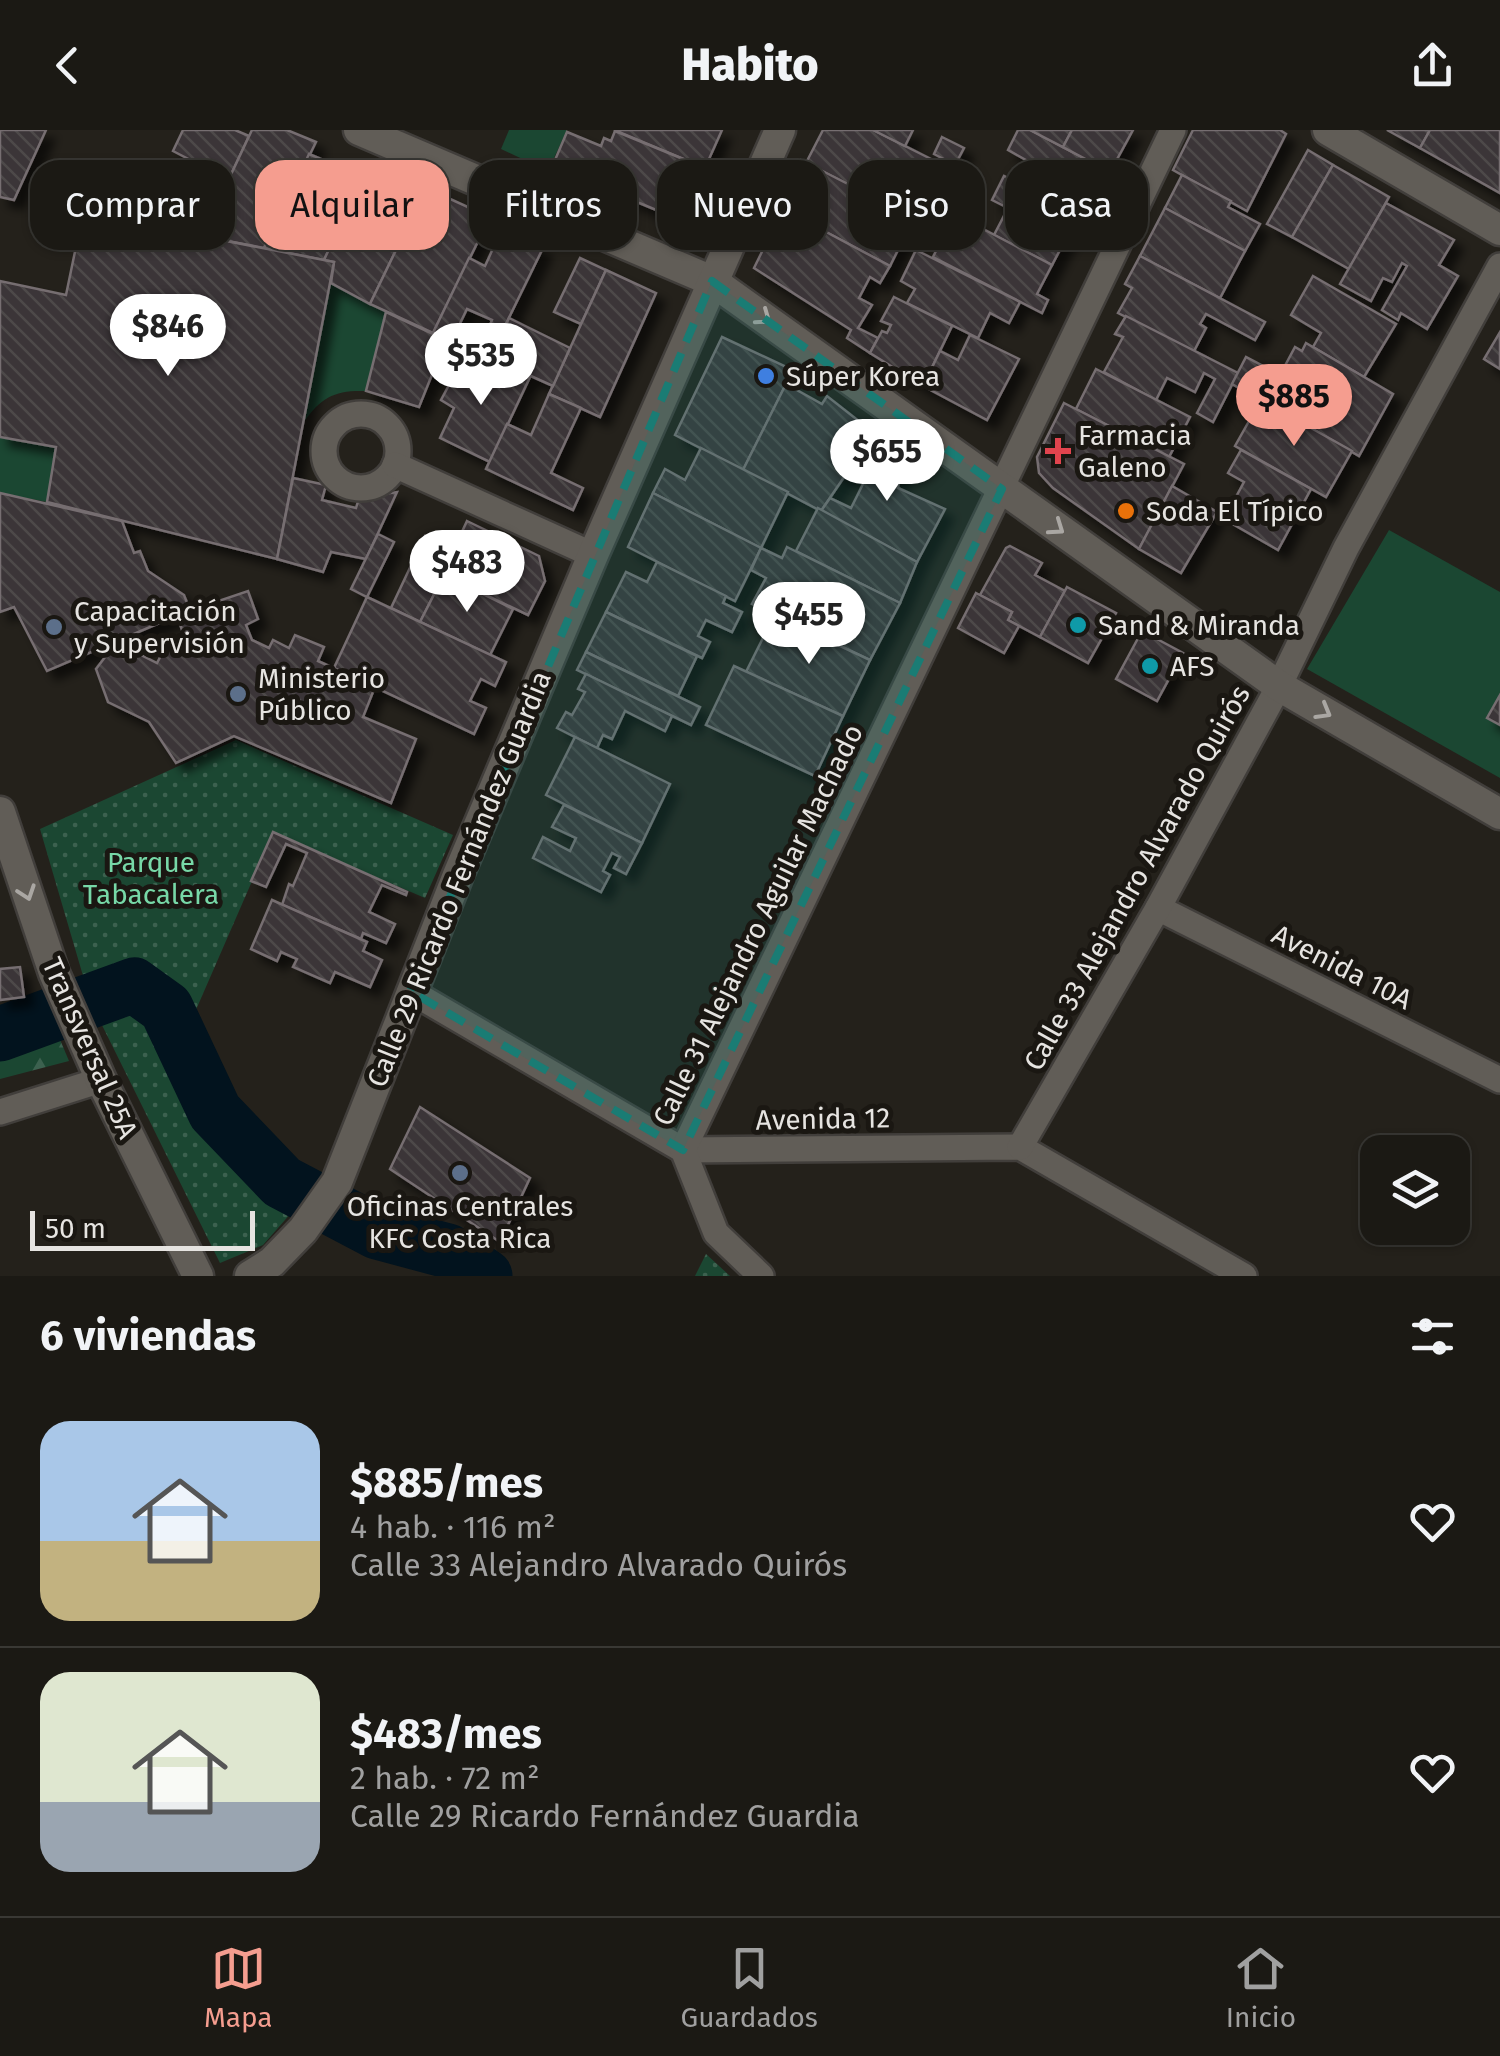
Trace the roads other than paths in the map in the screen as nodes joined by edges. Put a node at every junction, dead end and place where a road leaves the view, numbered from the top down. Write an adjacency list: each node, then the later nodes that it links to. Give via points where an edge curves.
1 (780, 130): 7 (street, Calle 29 Ricardo Fernández Guardia)
2 (1173, 130): 9 (street, Calle 31 Alejandro Aguilar Machado)
3 (1328, 130): 5 (street)
4 (377, 133): 7 (street)
5 (1500, 230)
6 (1500, 266): 11 (street, Calle 33 Alejandro Alvarado Quirós)
7 (712, 281): 9 (street, one-way to 9); 10 (street, Calle 29 Ricardo Fernández Guardia)
8 (395, 466): 10 (street)
9 (1002, 489): 11 (street, one-way to 11); 20 (street, Calle 31 Alejandro Aguilar Machado)
10 (592, 555): 15 (street, Calle 29 Ricardo Fernández Guardia)
11 (1279, 686): 13 (street, one-way to 13); 14 (street, Calle 33 Alejandro Alvarado Quirós)
12 (0, 812): 16 (street, Transversal 25A, one-way to 16, via 54,973)
13 (1500, 814)
14 (1158, 908): 17 (street, Avenida 10A); 19 (street, Calle 33 Alejandro Alvarado Quirós)
15 (410, 991): 20 (street); 22 (street, Calle 29 Ricardo Fernández Guardia, via 337,1182 303,1230)
16 (99, 1075): 18 (street); 21 (street, Transversal 25A)
17 (1500, 1080)
18 (0, 1112)
19 (1020, 1147): 20 (street, Avenida 12); 24 (street)
20 (683, 1150): 23 (street, via 716,1233)
21 (198, 1276)
22 (250, 1276)
23 (761, 1276)
24 (1244, 1276)

